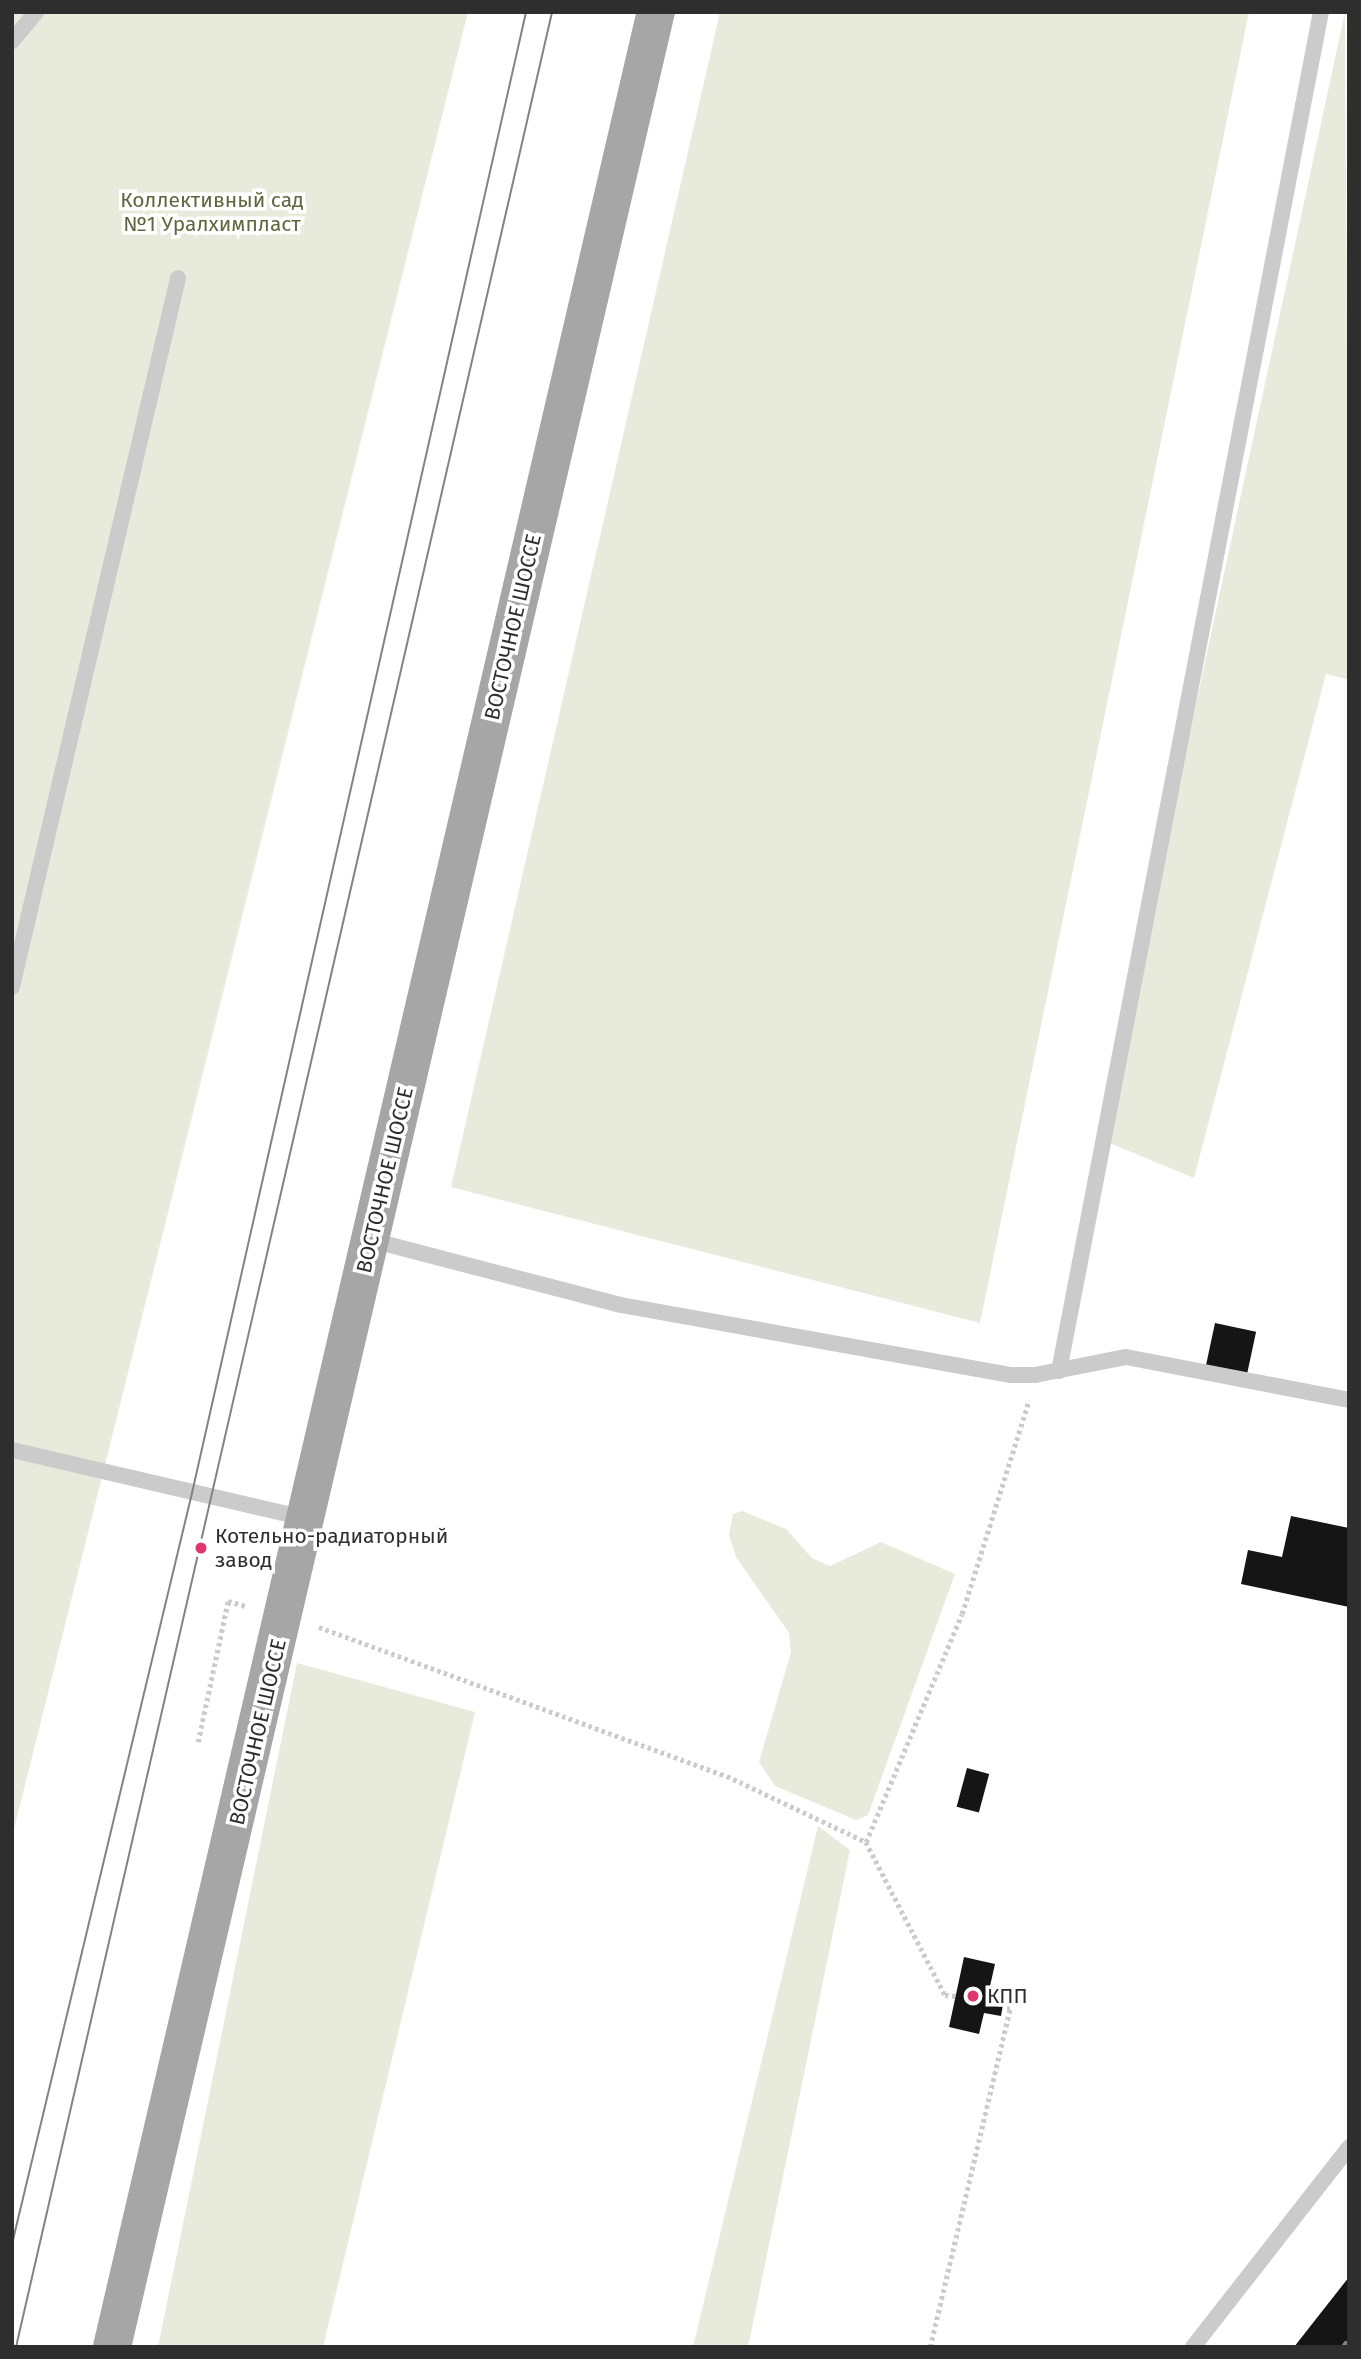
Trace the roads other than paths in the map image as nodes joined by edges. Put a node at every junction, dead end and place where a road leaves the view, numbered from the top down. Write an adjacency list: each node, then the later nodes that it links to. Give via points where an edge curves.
1 (36, 12): 4 (lane)
2 (656, 12): 7 (main road, ВОСТОЧНОЕ ШОССЕ)
3 (1321, 12): 8 (lane)
4 (12, 41)
5 (178, 278): 6 (lane)
6 (12, 987)
7 (371, 1240): 8 (lane, via 621,1305 1035,1376); 11 (main road, ВОСТОЧНОЕ ШОССЕ)
8 (1059, 1371): 9 (lane, via 1126,1357)
9 (1349, 1400)
10 (12, 1450): 11 (lane)
11 (308, 1518): 13 (main road, ВОСТОЧНОЕ ШОССЕ)
12 (1349, 2147): 14 (lane)
13 (112, 2347)
14 (1193, 2347)

